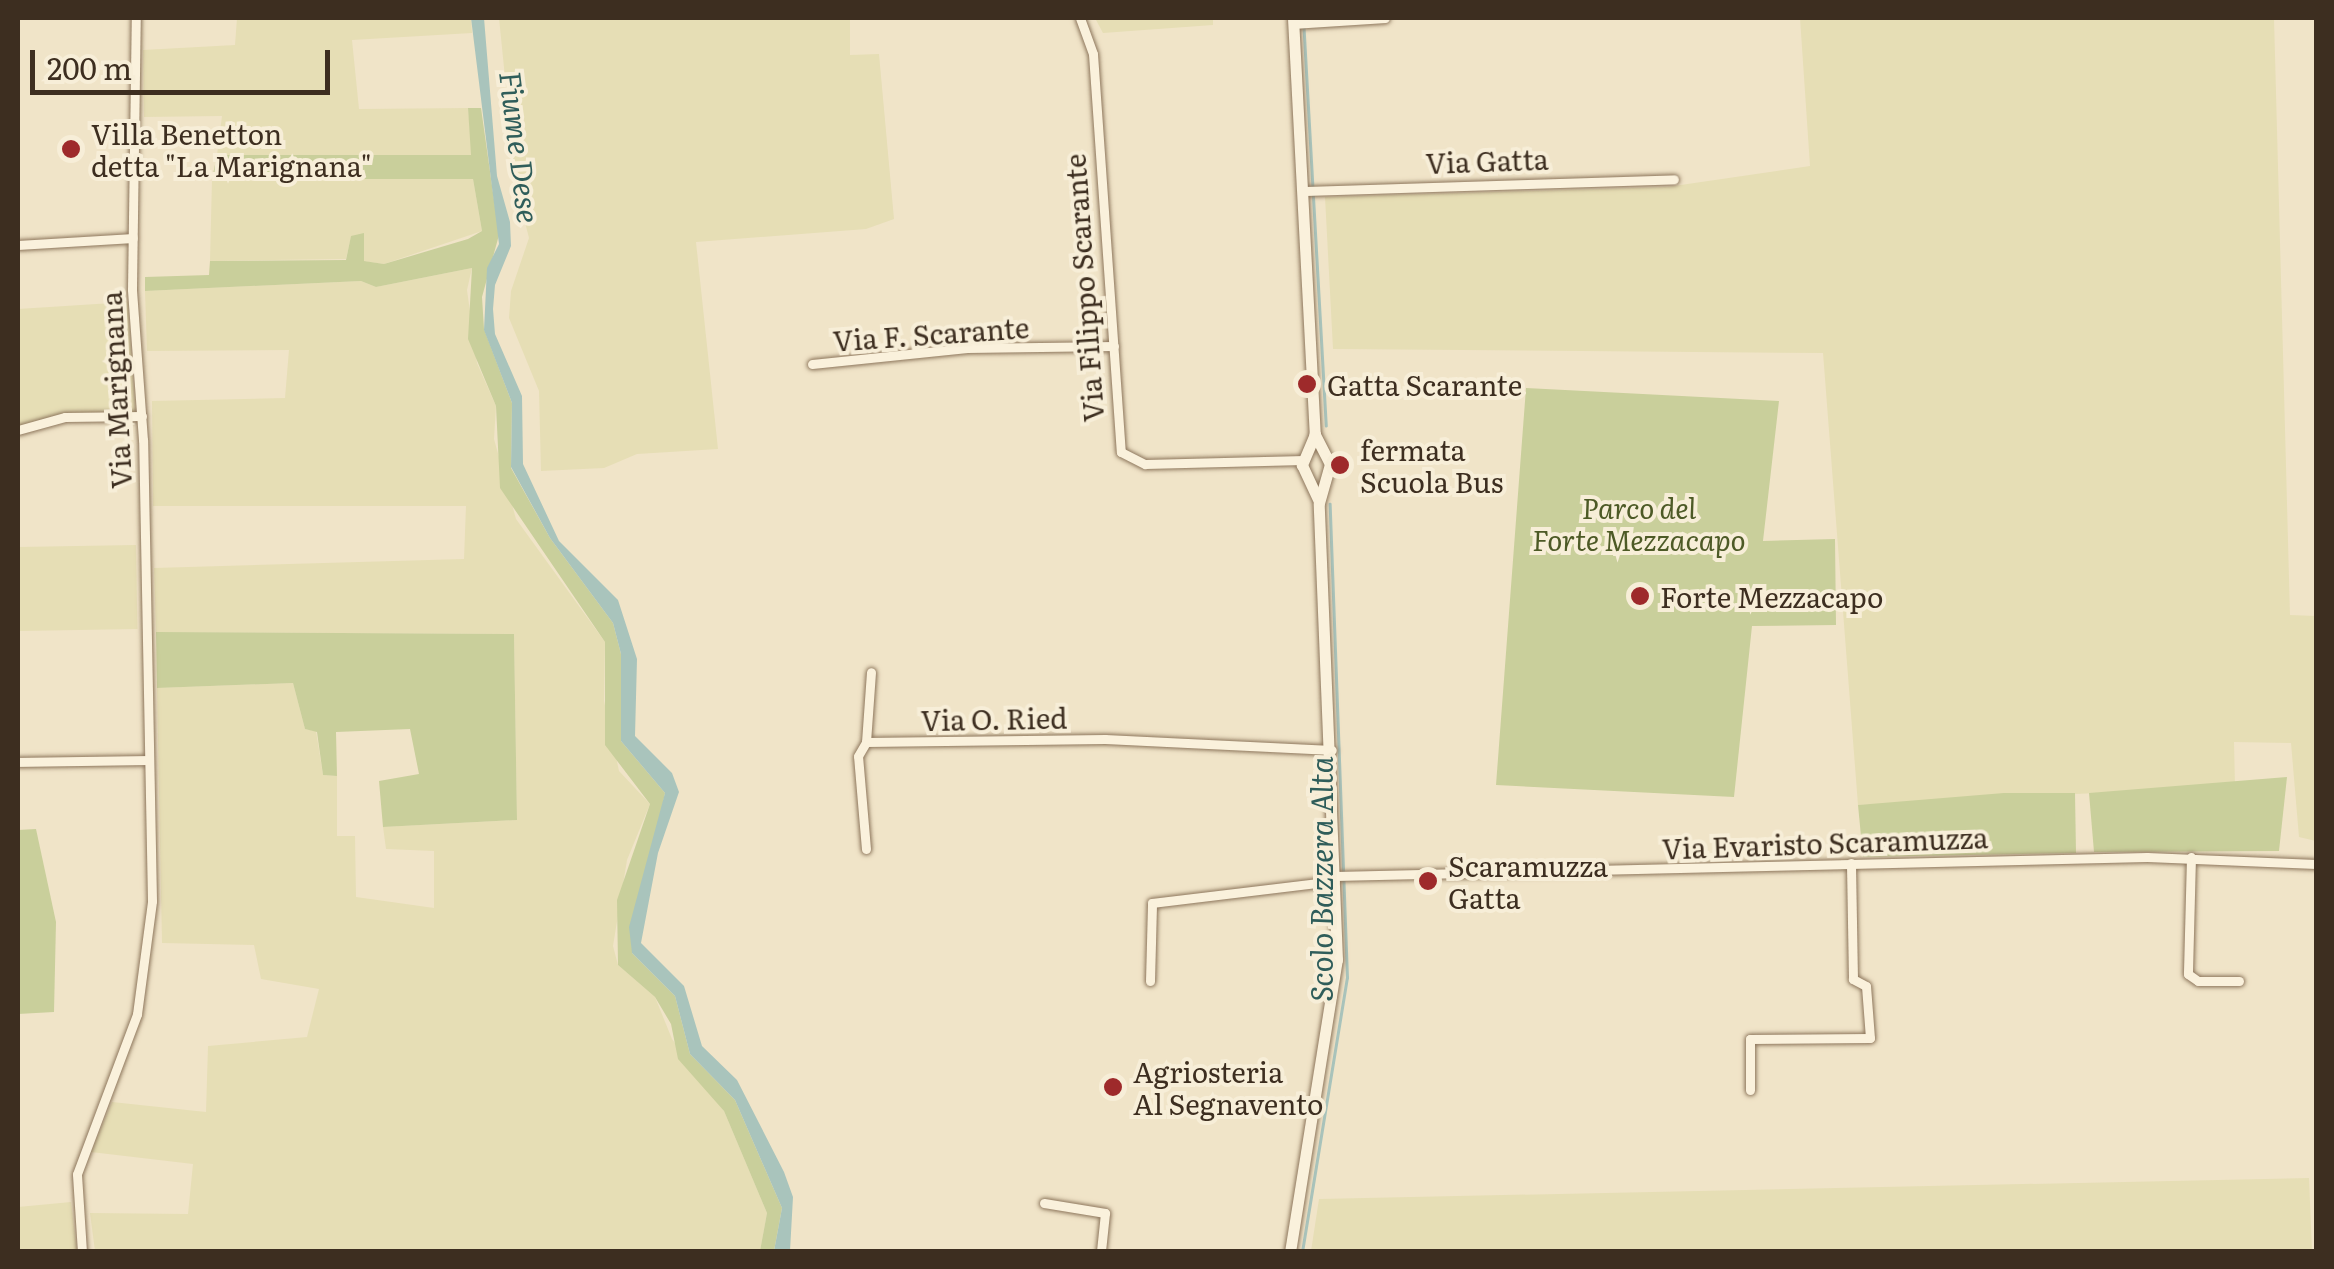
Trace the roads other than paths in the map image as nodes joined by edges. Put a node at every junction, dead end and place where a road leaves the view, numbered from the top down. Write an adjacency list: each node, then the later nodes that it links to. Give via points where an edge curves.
1 (136, 18): 7 (street, Via Marignana)
2 (1080, 18): 9 (street, Via Filippo Scarante, via 1093,54)
3 (1385, 18): 4 (street)
4 (1298, 22): 6 (street)
5 (1674, 179): 6 (street, Via Gatta)
6 (1309, 191): 13 (street)
7 (133, 238): 8 (street); 11 (street, Via Marignana)
8 (18, 245)
9 (1114, 346): 10 (street, Via F. Scarante, via 966,348); 16 (street, Via Filippo Scarante, via 1117,441 1127,459)
10 (812, 364)
11 (142, 416): 12 (street, via 65,418); 23 (street, Via Marignana)
12 (18, 430)
13 (1315, 434): 14 (street); 15 (street)
14 (1324, 455): 15 (street); 18 (street, via 1330,469)
15 (1306, 458): 16 (street, Via Filippo Scarante); 17 (street)
16 (1282, 464): 17 (street, Via Filippo Scarante)
17 (1306, 476): 18 (street); 19 (street)
18 (1324, 478): 19 (street)
19 (1319, 503): 22 (street)
20 (871, 672): 21 (street)
21 (866, 742): 22 (street, Via O. Ried, via 1123,740); 25 (street, via 858,756)
22 (1332, 750): 29 (street)
23 (145, 760): 24 (street); 34 (street, Via Marignana, via 152,901 145,981 77,1174)
24 (18, 762)
25 (866, 850)
26 (2190, 857): 27 (street, Via Evaristo Scaramuzza); 28 (street, Via Evaristo Scaramuzza); 30 (street, via 2188,974 2198,981)
27 (1852, 864): 29 (street, Via Evaristo Scaramuzza); 32 (street, via 1853,979 1866,986 1870,1038 1750,1040)
28 (2316, 864)
29 (1334, 878): 31 (street, via 1152,903); 36 (street, via 1335,988)
30 (2239, 981)
31 (1150, 982)
32 (1750, 1090)
33 (1044, 1203): 35 (street, via 1105,1212)
34 (82, 1252)
35 (1101, 1252)
36 (1290, 1252)

